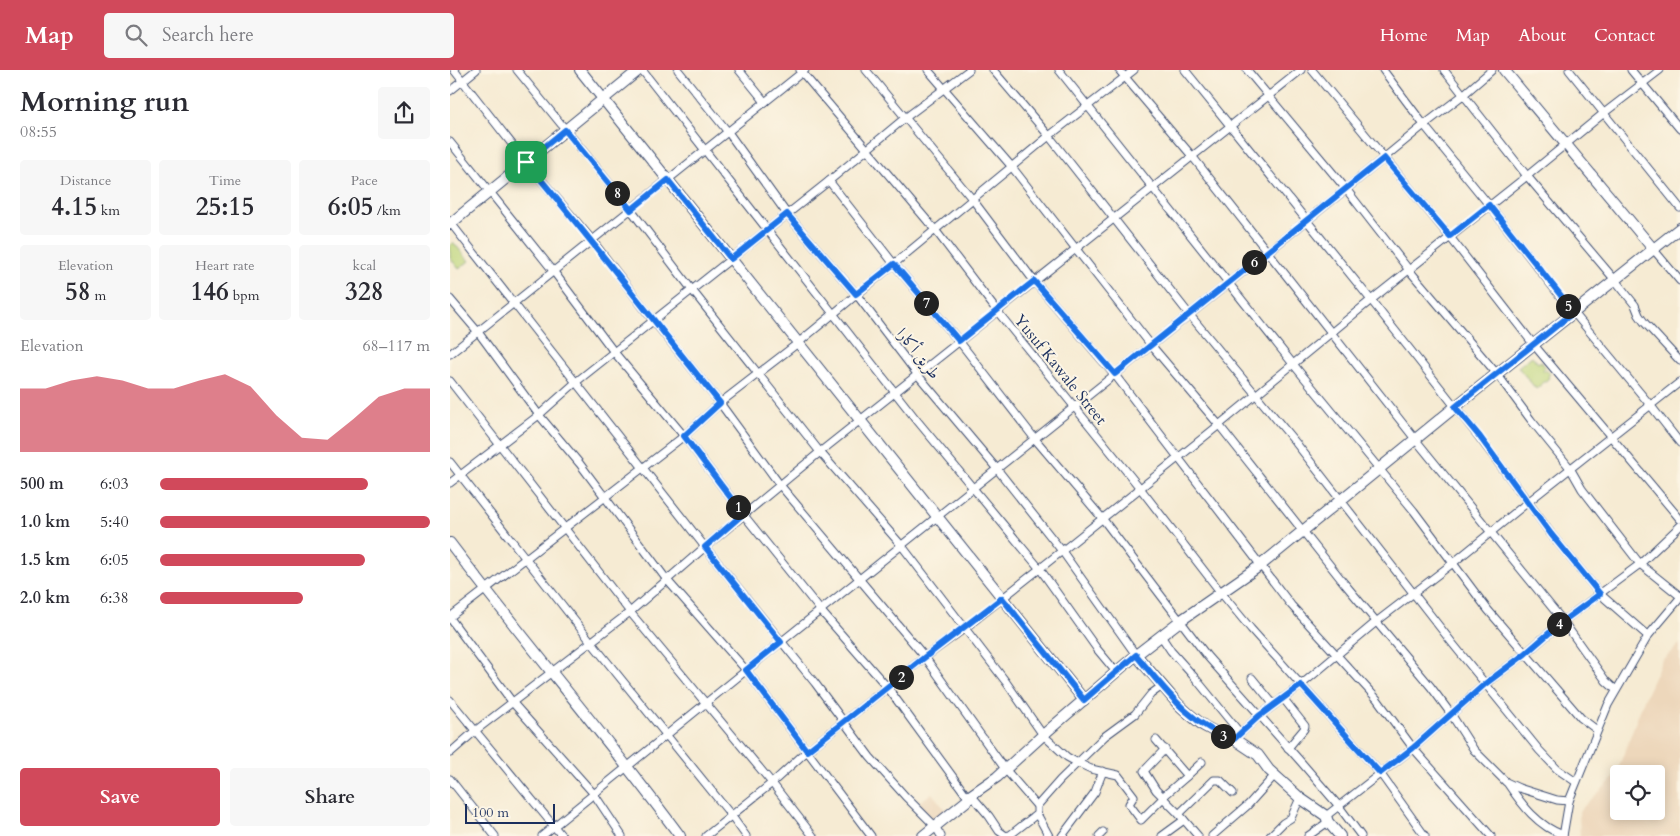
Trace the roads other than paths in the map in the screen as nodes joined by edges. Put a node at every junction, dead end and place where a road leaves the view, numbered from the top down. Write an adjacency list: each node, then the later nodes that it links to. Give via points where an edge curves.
1 (454, 70): 28 (street)
2 (476, 70): 28 (street)
3 (517, 70): 42 (street)
4 (580, 70): 34 (street)
5 (640, 70): 34 (street); 47 (street)
6 (678, 70): 43 (street, طريق أكارا)
7 (740, 70): 35 (street)
8 (866, 70): 38 (street)
9 (928, 70): 30 (street)
10 (969, 70): 30 (street)
11 (993, 70): 44 (street)
12 (1058, 70): 36 (street)
13 (1119, 70): 27 (street)
14 (1134, 70): 27 (street)
15 (1185, 70): 40 (street)
16 (1247, 70): 33 (street)
17 (1301, 70): 33 (street)
18 (1312, 70): 50 (street)
19 (1383, 70): 39 (street)
20 (1444, 70): 32 (street)
21 (1492, 70): 32 (street)
22 (1504, 70): 46 (street)
23 (1569, 70): 37 (street)
24 (1631, 70): 29 (street)
25 (1660, 70): 29 (street)
26 (803, 71): 35 (street); 48 (street, Yusuf Kawale Street)
27 (1125, 78): 36 (street); 49 (street)
28 (463, 80): 31 (street); 51 (street)
29 (1643, 84): 37 (street); 41 (street)
30 (944, 89): 38 (street); 52 (street)
31 (450, 91)
32 (1463, 95): 39 (street); 53 (street)
33 (1267, 96): 40 (street); 57 (street)
34 (603, 98): 42 (street); 54 (street)
35 (765, 102): 43 (street)
36 (1088, 107): 44 (street); 56 (street)
37 (1604, 113): 46 (street); 61 (street)
38 (905, 118): 48 (street); 59 (street)
39 (1424, 125): 50 (street); 60 (street)
40 (1231, 126): 49 (street); 65 (street)
41 (1680, 129)
42 (565, 130): 51 (street); 62 (street)
43 (728, 132): 47 (street); 63 (street, طريق أكارا)
44 (1049, 136): 52 (street); 64 (street)
45 (450, 142): 58 (street)
46 (1565, 143): 53 (street); 73 (street)
47 (706, 149): 54 (street); 68 (street)
48 (866, 150): 55 (street); 69 (street, Yusuf Kawale Street)
49 (1192, 156): 56 (street); 74 (street)
50 (1384, 158): 57 (street); 70 (street)
51 (526, 162): 58 (street); 71 (street)
52 (1012, 167): 59 (street); 72 (street)
53 (1527, 176): 60 (street); 79 (street)
54 (668, 180): 62 (street); 75 (street)
55 (829, 181): 63 (street); 76 (street)
56 (1152, 188): 64 (street); 82 (street)
57 (1346, 189): 65 (street); 77 (street)
58 (490, 192): 66 (street); 78 (street)
59 (973, 200): 69 (street); 80 (street)
60 (1489, 205): 70 (street); 89 (street)
61 (1680, 208)
62 (631, 210): 71 (street); 83 (street)
63 (787, 214): 68 (street); 84 (street, طريق أكارا)
64 (1115, 218): 72 (street); 91 (street)
65 (1306, 221): 74 (street); 86 (street)
66 (450, 223): 87 (street)
67 (1680, 228): 73 (street)
68 (767, 230): 75 (street); 90 (street)
69 (936, 231): 76 (street); 88 (street, Yusuf Kawale Street)
70 (1450, 236): 77 (street); 98 (street)
71 (592, 240): 78 (street); 92 (street)
72 (1076, 249): 80 (street); 97 (street)
73 (1654, 250): 79 (street); 81 (street)
74 (1268, 251): 82 (street); 94 (street)
75 (731, 259): 83 (street); 96 (street)
76 (894, 264): 84 (street); 95 (street)
77 (1409, 270): 86 (street); 106 (street)
78 (554, 272): 87 (street); 99 (street)
79 (1615, 280): 89 (street); 101 (street, via 1644,322)
80 (1034, 281): 88 (street); 105 (street)
81 (1680, 281)
82 (1229, 282): 91 (street); 102 (street)
83 (692, 290): 92 (street); 103 (street)
84 (856, 294): 90 (street); 104 (street, طريق أكارا)
85 (450, 299): 93 (street)
86 (1371, 300): 94 (street); 115 (street)
87 (514, 302): 93 (street); 108 (street)
88 (997, 311): 95 (street); 114 (street, Yusuf Kawale Street)
89 (1574, 312): 98 (street); 113 (street)
90 (834, 314): 96 (street); 110 (street)
91 (1189, 314): 97 (street); 111 (street)
92 (653, 320): 99 (street); 112 (street)
93 (478, 332): 100 (street); 116 (street)
94 (1332, 332): 102 (street); 122 (street)
95 (959, 341): 104 (street); 121 (street)
96 (798, 343): 103 (street); 117 (street)
97 (1151, 345): 105 (street); 118 (street)
98 (1534, 345): 106 (street); 120 (street)
99 (614, 352): 108 (street); 119 (street)
100 (450, 354)
101 (1680, 362)
102 (1293, 364): 111 (street); 130 (street)
103 (758, 374): 112 (street); 125 (street)
104 (917, 374): 110 (street); 131 (street, طريق أكارا)
105 (1115, 374): 114 (street); 126 (street)
106 (1497, 374): 115 (street); 129 (street)
107 (450, 381): 124 (street)
108 (576, 382): 116 (street); 128 (street)
109 (1680, 382): 113 (street)
110 (895, 392): 117 (street); 135 (street)
111 (1256, 395): 118 (street); 138 (street)
112 (720, 403): 119 (street); 134 (street)
113 (1651, 406): 120 (street); 123 (street)
114 (1074, 407): 121 (street); 136 (street, Yusuf Kawale Street)
115 (1455, 407): 122 (street); 139 (street)
116 (539, 415): 124 (street); 137 (street)
117 (860, 420): 125 (street); 141 (street)
118 (1219, 425): 126 (street); 146 (street)
119 (684, 436): 128 (street); 140 (street)
120 (1611, 438): 129 (street); 143 (street)
121 (1035, 439): 131 (street); 142 (street)
122 (1415, 439): 130 (street); 147 (street)
123 (1680, 443)
124 (499, 444): 132 (street); 145 (street)
125 (820, 452): 134 (street); 149 (street)
126 (1178, 458): 136 (street); 155 (street)
127 (450, 462): 132 (street)
128 (644, 467): 137 (street); 150 (street)
129 (1570, 468): 139 (street); 154 (street, via 1582,489)
130 (1378, 469): 138 (street); 153 (street)
131 (997, 470): 135 (street); 151 (street, طريق أكارا)
132 (460, 475): 133 (street); 152 (street)
133 (450, 483)
134 (780, 485): 140 (street); 157 (street)
135 (974, 488): 141 (street); 156 (street)
136 (1140, 488): 142 (street); 161 (street, Yusuf Kawale Street)
137 (606, 498): 145 (street); 158 (street)
138 (1341, 499): 146 (street); 160 (street)
139 (1528, 502): 147 (street); 162 (street)
140 (743, 514): 150 (street); 165 (street)
141 (938, 517): 149 (street); 164 (street)
142 (1102, 518): 151 (street); 168 (street)
143 (1680, 520)
144 (1680, 526): 154 (street)
145 (565, 528): 152 (street); 166 (street)
146 (1303, 530): 155 (street); 170 (street)
147 (1490, 532): 153 (street); 169 (street)
148 (450, 542): 159 (street)
149 (902, 546): 157 (street); 171 (street)
150 (705, 547): 158 (street); 174 (street)
151 (1062, 551): 156 (street); 177 (street, طريق أكارا)
152 (525, 558): 159 (street); 175 (street)
153 (1453, 563): 160 (street); 176 (street)
154 (1640, 564): 162 (street); 163 (street)
155 (1261, 566): 161 (street); 178 (street)
156 (1040, 568): 164 (street); 182 (street)
157 (860, 579): 165 (street); 179 (street)
158 (667, 580): 166 (street); 180 (street)
159 (485, 589): 167 (street); 181 (street)
160 (1413, 592): 170 (street); 184 (street)
161 (1222, 594): 168 (street); 185 (street, Yusuf Kawale Street)
162 (1600, 594): 169 (street); 173 (street)
163 (1680, 596): 173 (street)
164 (1002, 598): 171 (street); 191 (street)
165 (821, 611): 174 (street); 187 (street)
166 (630, 612): 175 (street); 193 (street)
167 (450, 617): 192 (street)
168 (1180, 621): 172 (street); 196 (street)
169 (1563, 621): 176 (street); 188 (street)
170 (1376, 622): 178 (street); 195 (street)
171 (965, 628): 179 (street); 201 (street)
172 (1161, 636): 177 (street); 202 (street, via 1206,691)
173 (1648, 636): 188 (street)
174 (781, 642): 180 (street); 197 (street)
175 (592, 643): 181 (street); 200 (street)
176 (1525, 654): 184 (street); 198 (street, via 1581,718)
177 (1136, 655): 182 (street); 186 (street)
178 (1336, 656): 185 (street); 205 (street, via 1377,699)
179 (925, 657): 187 (street); 212 (street)
180 (746, 670): 193 (street); 207 (street)
181 (552, 673): 192 (street); 211 (street)
182 (1117, 673): 191 (street)
183 (1252, 678): 194 (street)
184 (1485, 684): 195 (street); 219 (street, via 1539,750 1557,769)
185 (1301, 685): 189 (street); 214 (street, Yusuf Kawale Street)
186 (1162, 686): 202 (street, via 1204,726 1221,735); 210 (street)
187 (888, 688): 197 (street); 223 (street)
188 (1616, 690): 198 (street)
189 (1283, 698): 194 (street); 204 (street, via 1305,726)
190 (450, 700): 199 (street)
191 (1084, 700): 201 (street)
192 (513, 703): 199 (street); 222 (street)
193 (706, 703): 200 (street); 220 (street)
194 (1274, 704): 196 (street)
195 (1451, 714): 205 (street); 218 (street, via 1474,750)
196 (1259, 716): 202 (street); 204 (street)
197 (845, 722): 207 (street); 233 (street, via 870,757)
198 (1597, 730): 219 (street)
199 (475, 731): 208 (street); 232 (street)
200 (667, 734): 211 (street); 229 (street)
201 (1043, 735): 210 (street); 212 (street)
202 (1237, 736): 215 (street)
203 (1156, 740): 206 (street)
204 (1288, 748): 227 (street)
205 (1413, 748): 214 (street); 257 (street)
206 (1165, 750): 216 (street); 224 (street, via 1144,772)
207 (807, 751): 220 (street); 243 (street)
208 (450, 753)
209 (1202, 762): 216 (street)
210 (1078, 763): 213 (street); 228 (street)
211 (628, 767): 222 (street); 239 (street)
212 (1005, 770): 223 (street); 228 (street)
213 (1103, 771): 224 (street, via 1122,777 1134,796 1130,804 1140,820); 248 (street, via 1095,792)
214 (1380, 773): 227 (street); 256 (street, Yusuf Kawale Street)
215 (1275, 775): 225 (street); 251 (street, via 1248,805)
216 (1187, 776): 224 (street)
217 (450, 779): 235 (street)
218 (1506, 782): 226 (street, via 1557,800); 234 (street, via 1518,800 1543,825)
219 (1576, 782): 226 (street)
220 (772, 783): 229 (street); 242 (street)
221 (1233, 793): 230 (street, via 1220,780 1214,780)
222 (594, 794): 232 (street); 238 (street)
223 (970, 797): 233 (street); 246 (street)
224 (1164, 797): 230 (street)
225 (1300, 798): 231 (street); 252 (street, via 1291,818)
226 (1569, 801): 234 (street)
227 (1338, 805): 231 (street); 255 (street)
228 (1037, 810): 246 (street); 247 (street)
229 (731, 815): 240 (street); 241 (street)
230 (1182, 817): 249 (street); 250 (street)
231 (1327, 819): 253 (street); 254 (street)
232 (555, 826): 236 (street); 237 (street)
233 (935, 826): 244 (street); 245 (street)
234 (1563, 835)
235 (495, 836)
236 (542, 836)
237 (562, 836)
238 (622, 836)
239 (680, 836)
240 (706, 836)
241 (746, 836)
242 (813, 836)
243 (871, 836)
244 (923, 836)
245 (941, 836)
246 (1006, 836)
247 (1049, 836)
248 (1062, 836)
249 (1162, 836)
250 (1198, 836)
251 (1212, 836)
252 (1270, 836)
253 (1308, 836)
254 (1340, 836)
255 (1361, 836)
256 (1425, 836)
257 (1491, 836)

